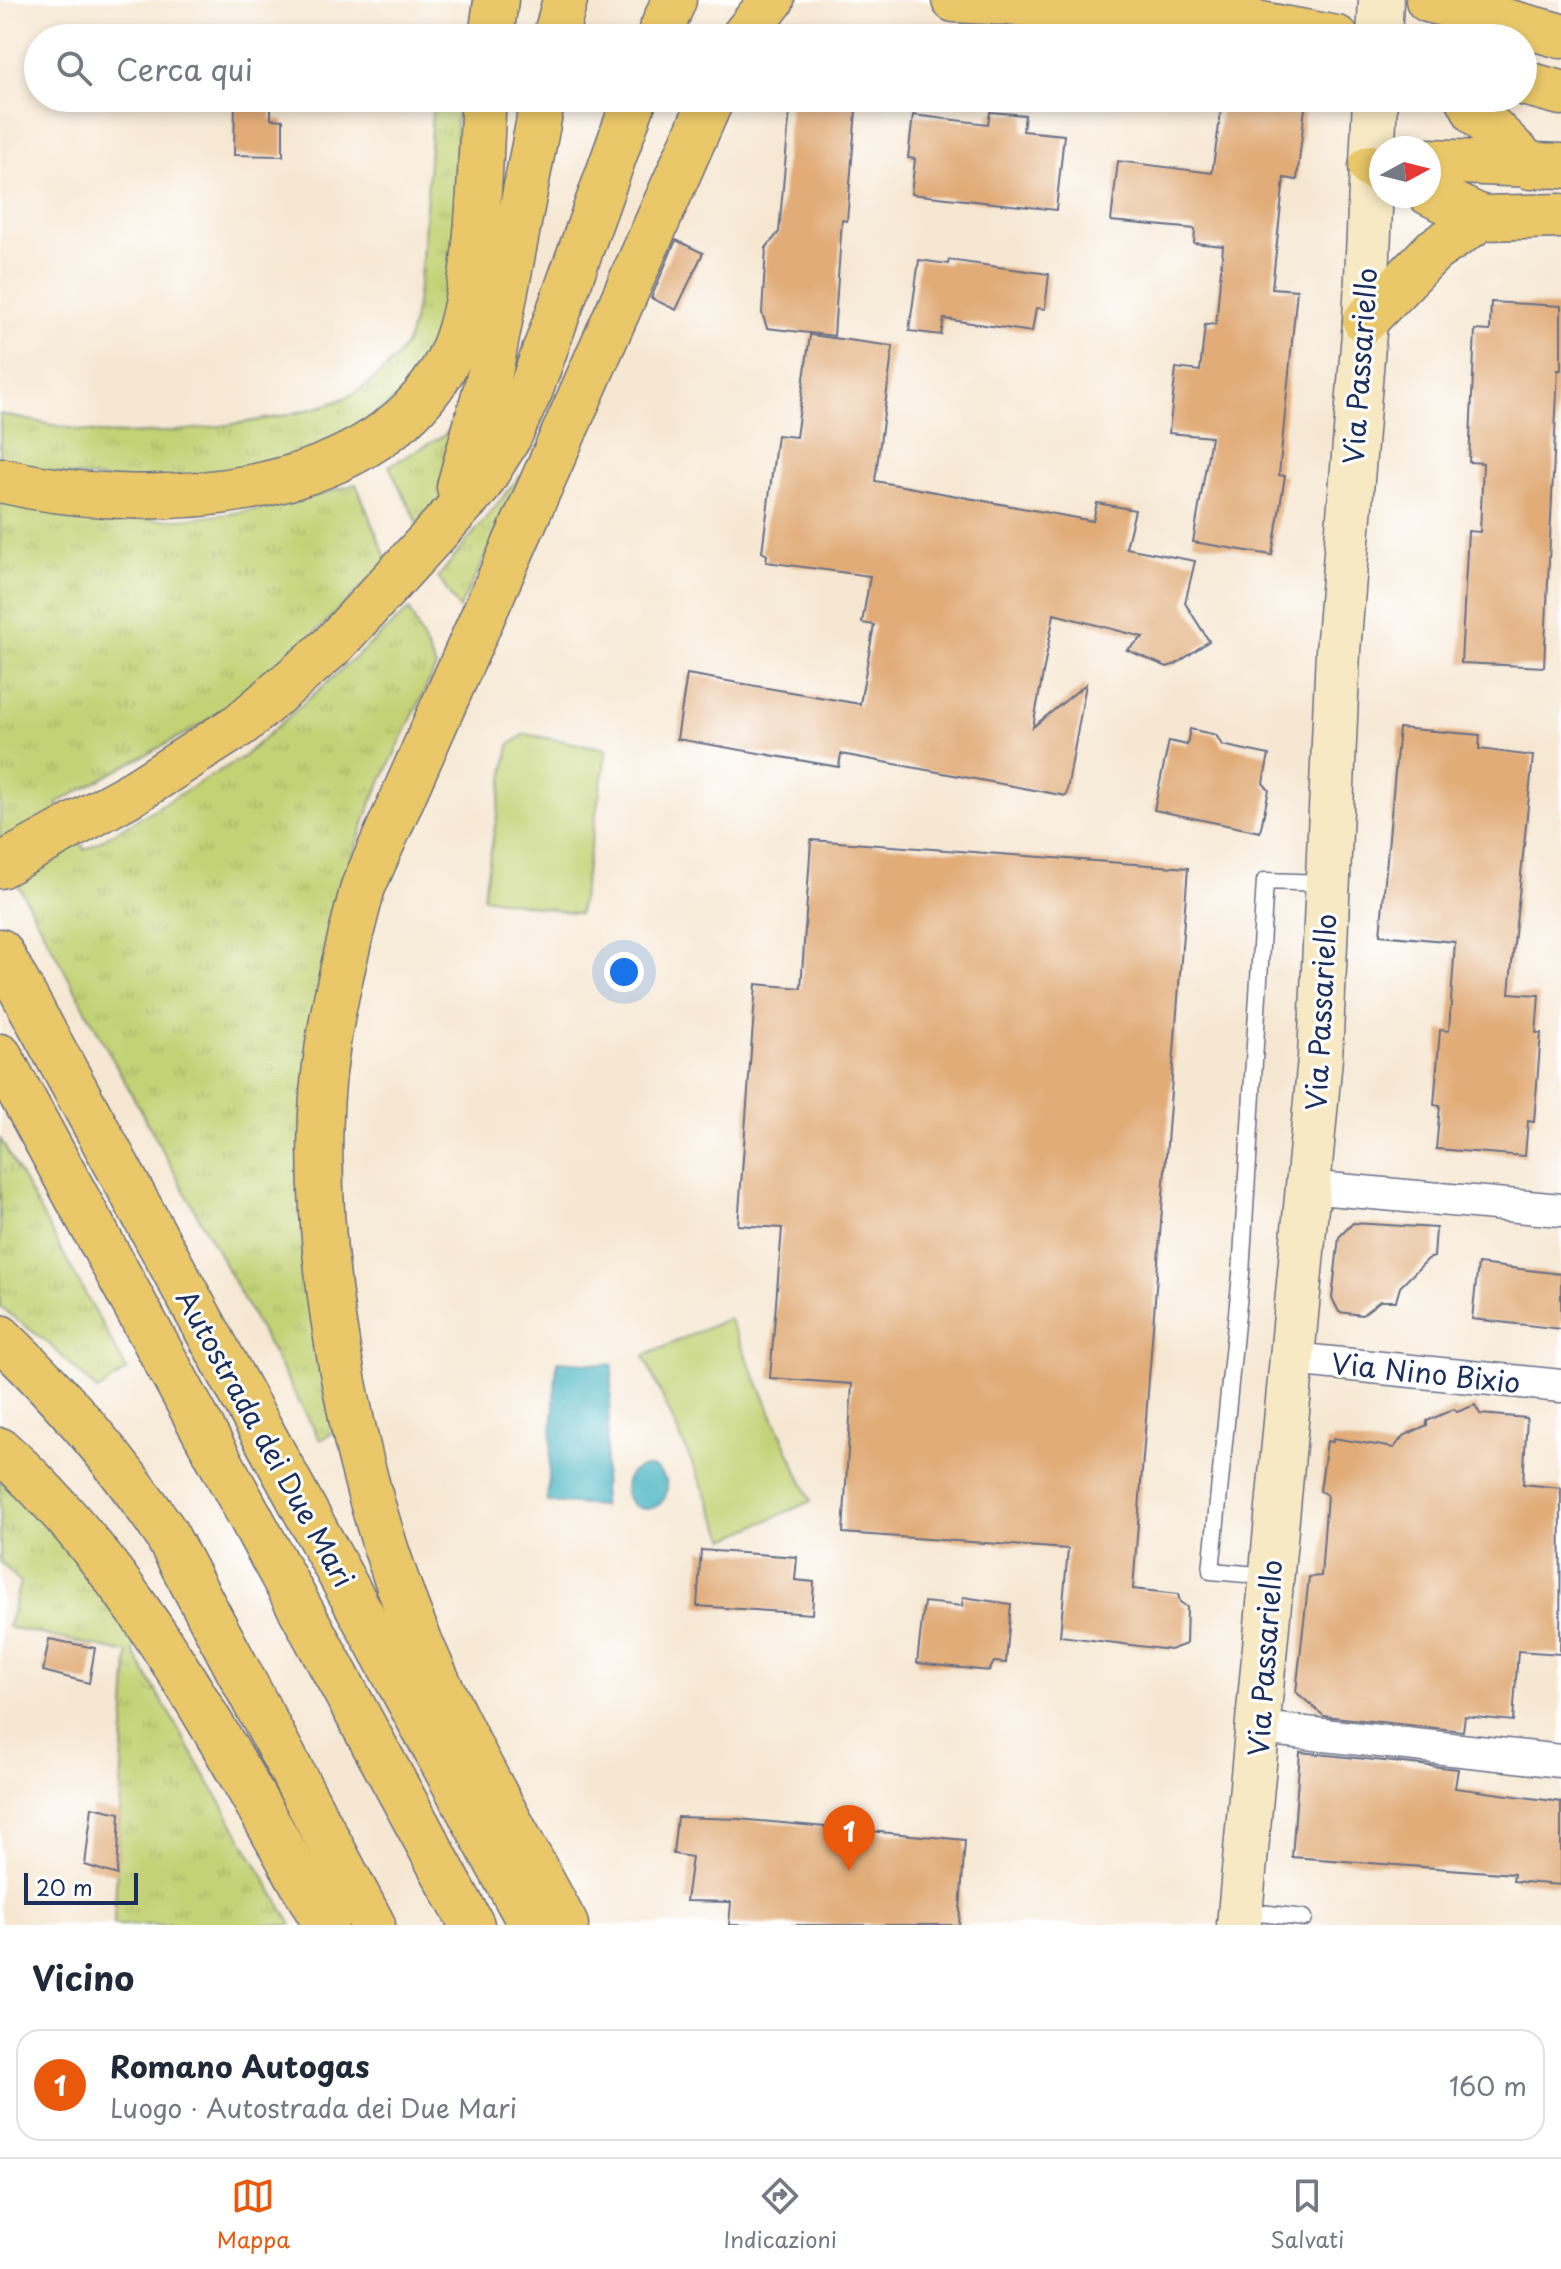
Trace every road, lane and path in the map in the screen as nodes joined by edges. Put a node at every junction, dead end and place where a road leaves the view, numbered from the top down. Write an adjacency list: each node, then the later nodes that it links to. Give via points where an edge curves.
1 (496, 0): 10 (highway)
2 (565, 0): 11 (highway)
3 (674, 0): 12 (highway)
4 (760, 0): 13 (highway)
5 (772, 0): 14 (highway)
6 (954, 0): 15 (highway, via 1212,15)
7 (1381, 0): 16 (street)
8 (1417, 0): 17 (highway)
9 (1428, 0): 18 (highway)
10 (493, 24)
11 (559, 24)
12 (664, 24)
13 (748, 24)
14 (752, 24)
15 (1261, 24)
16 (1380, 24)
17 (1429, 24)
18 (1517, 24)
19 (1537, 30): 20 (highway)
20 (1561, 36)
21 (1537, 87): 22 (highway)
22 (1561, 93)
23 (483, 112): 37 (highway, via 473,253 462,316 448,360 425,396 395,426 359,451 304,472 175,498 102,497)
24 (540, 112): 38 (highway, via 484,399 464,475)
25 (630, 112): 38 (highway, via 531,389 478,487)
26 (706, 112): 60 (highway, via 363,887 344,961 321,1112 322,1189 347,1392 395,1572 436,1677)
27 (1376, 112): 29 (street, Via Passariello)
28 (1475, 112): 31 (highway)
29 (1377, 136)
30 (1441, 160): 31 (highway)
31 (1546, 167)
32 (1441, 199): 35 (highway)
33 (1375, 208): 36 (street, Via Passariello)
34 (1561, 216): 35 (highway)
35 (1482, 218): 36 (highway, via 1433,251)
36 (1365, 321): 40 (street, Via Passariello, via 1338,651)
37 (0, 480)
38 (444, 523): 39 (highway, via 294,681 192,758)
39 (0, 866)
40 (1327, 883): 44 (street, Via Passariello, via 1320,1058); 50 (lane, via 1265,881 1241,1274 1211,1571)
41 (0, 951): 59 (highway, Autostrada dei Due Mari)
42 (0, 1056): 53 (highway, Autostrada dei Due Mari)
43 (0, 1117): 53 (highway, via 98,1300)
44 (1307, 1187): 45 (street); 47 (street, Via Passariello)
45 (1561, 1210)
46 (0, 1337): 57 (highway, via 66,1402 125,1472 165,1532)
47 (1292, 1359): 48 (street, Via Nino Bixio); 50 (street, Via Passariello)
48 (1561, 1386)
49 (0, 1450): 56 (highway, via 91,1543 142,1617)
50 (1270, 1576): 51 (street, Via Passariello)
51 (1260, 1728): 52 (street); 54 (street, Via Passariello)
52 (1561, 1761)
53 (449, 1881): 58 (highway, Autostrada dei Due Mari)
54 (1240, 1918): 55 (lane)
55 (1304, 1918)
56 (326, 1925)
57 (373, 1925)
58 (472, 1925)
59 (531, 1925)
60 (566, 1925)

